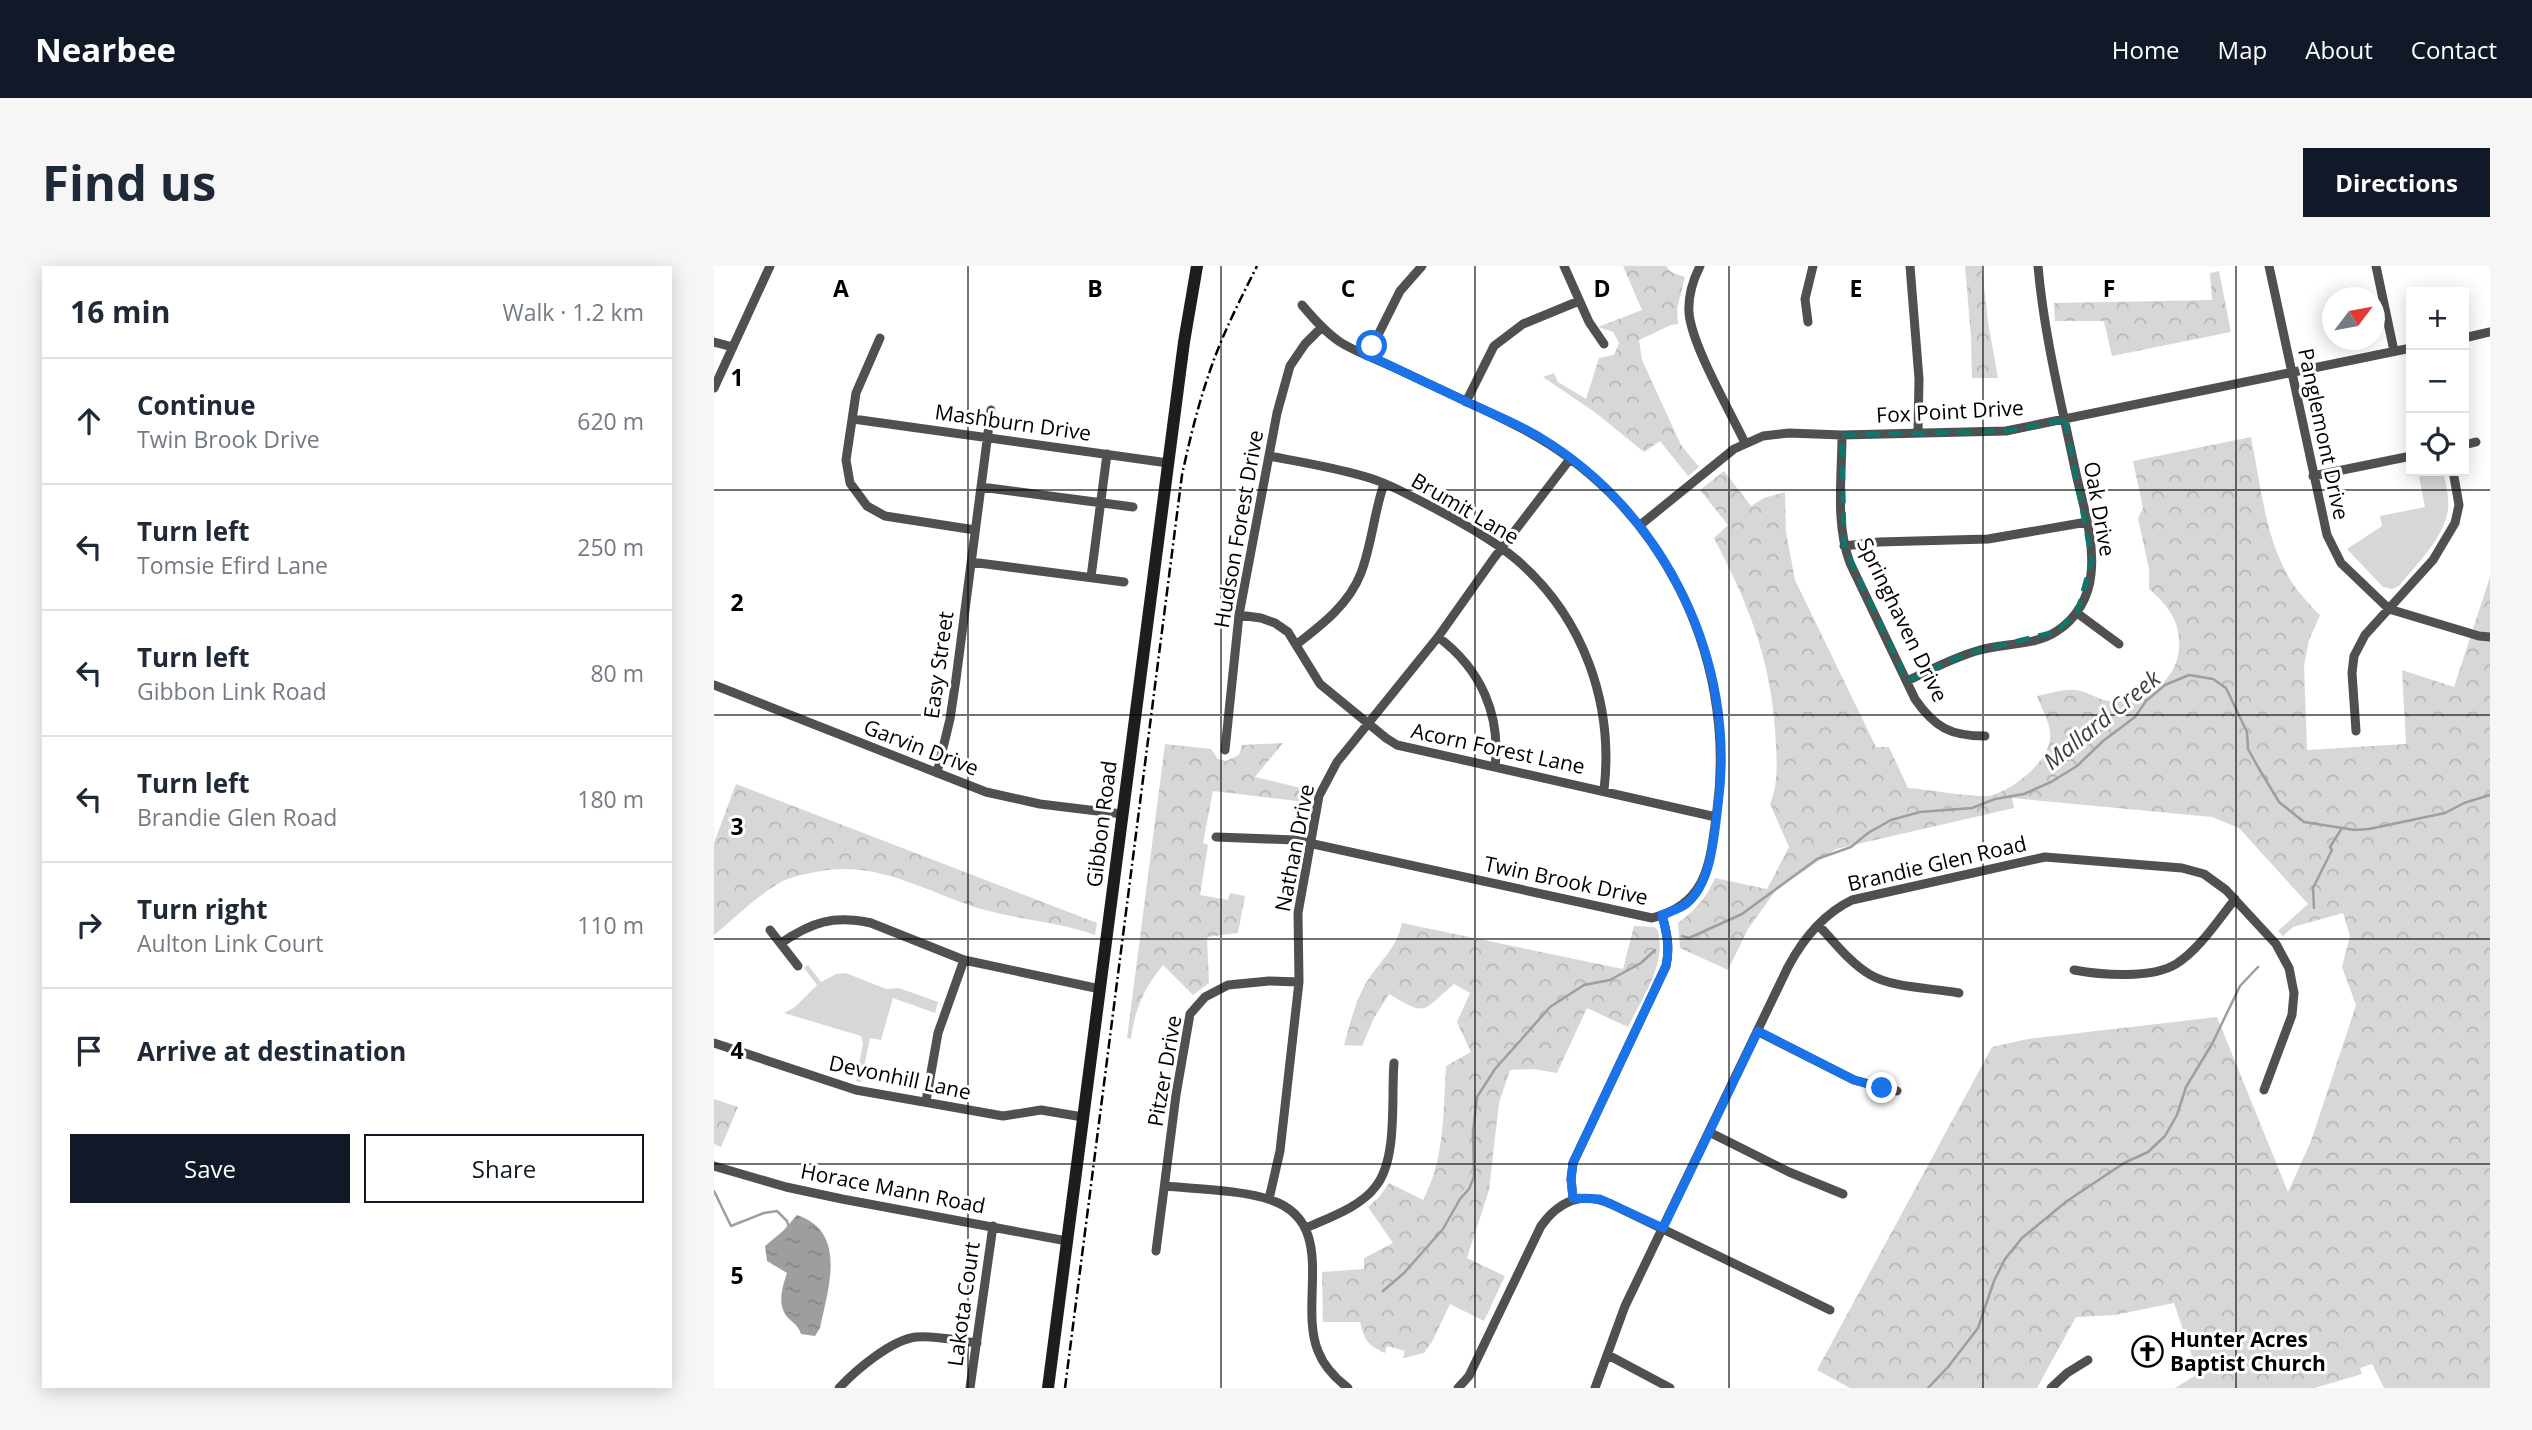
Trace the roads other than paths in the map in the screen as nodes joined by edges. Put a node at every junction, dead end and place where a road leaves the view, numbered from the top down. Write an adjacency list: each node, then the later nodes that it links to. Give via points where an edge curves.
1 (770, 266): 20 (street)
2 (1197, 266): 40 (main road, Gibbon Road)
3 (1422, 266): 23 (street, via 1400,291)
4 (1564, 266): 11 (street)
5 (1700, 266): 34 (street, via 1689,304 1692,329)
6 (1813, 266): 13 (street, via 1805,299)
7 (1910, 266): 30 (street, via 1918,367)
8 (2038, 266): 29 (street, Oak Drive)
9 (2269, 266): 24 (street, Panglemont Drive)
10 (2376, 266): 22 (street)
11 (1579, 301): 19 (street); 26 (street, via 1523,324 1494,346)
12 (1302, 305): 14 (street, Twin Brook Drive)
13 (1808, 321)
14 (1322, 327): 23 (street, Twin Brook Drive); 37 (street, Hudson Forest Drive, via 1290,366)
15 (2490, 332): 16 (street)
16 (2469, 337)
17 (880, 338): 28 (street, via 858,386)
18 (714, 342): 20 (street)
19 (1604, 344)
20 (733, 346): 25 (street)
21 (2406, 349): 22 (street, Fox Point Drive)
22 (2394, 351): 24 (street, Fox Point Drive)
23 (1368, 355): 26 (street, Twin Brook Drive)
24 (2291, 371): 29 (street, Fox Point Drive); 41 (street, Panglemont Drive)
25 (714, 388)
26 (1466, 402): 39 (street, Twin Brook Drive, via 1541,438)
27 (991, 410): 32 (street, Easy Street)
28 (853, 419): 32 (street, Mashburn Drive); 49 (street, via 847,472 853,490 867,506 892,519)
29 (2065, 419): 30 (street, Fox Point Drive, via 2006,431); 47 (street, Oak Drive)
30 (1917, 432): 31 (street, Fox Point Drive)
31 (1842, 435): 34 (street, Fox Point Drive, via 1789,433); 50 (street, Springhaven Drive)
32 (988, 438): 36 (street, Mashburn Drive); 44 (street, Easy Street)
33 (2476, 442): 35 (street)
34 (1745, 443): 48 (street, Fox Point Drive)
35 (2469, 444)
36 (1107, 454): 40 (street, Mashburn Drive); 45 (street)
37 (1269, 456): 43 (street, Brumit Lane); 57 (street, Hudson Forest Drive)
38 (2406, 457): 41 (street)
39 (1570, 459): 48 (street, Twin Brook Drive, via 1603,486); 51 (street, Nathan Drive)
40 (1168, 463): 71 (main road, Gibbon Road)
41 (2313, 476): 55 (street, Panglemont Drive, via 2327,535 2341,563)
42 (2454, 476): 55 (street, via 2459,505 2455,523 2433,560)
43 (1384, 484): 51 (street, Brumit Lane); 60 (street, via 1353,590 1329,620)
44 (981, 487): 45 (street); 49 (street, Easy Street)
45 (1100, 503): 46 (street); 53 (street)
46 (1133, 507)
47 (2087, 522): 50 (street, via 1988,539); 56 (street, Oak Drive, via 2091,576)
48 (1639, 526): 72 (street, Twin Brook Drive, via 1681,592 1713,678 1722,743)
49 (975, 530): 52 (street, Easy Street)
50 (1844, 546): 62 (street, Springhaven Drive)
51 (1501, 548): 59 (street, Nathan Drive); 70 (street, Brumit Lane, via 1549,593 1585,650 1606,731)
52 (971, 562): 53 (street); 69 (street, Easy Street, via 950,719)
53 (1091, 578): 54 (street)
54 (1124, 582)
55 (2389, 609): 58 (street, Panglemont Drive); 65 (street, via 2365,635 2354,656)
56 (2077, 613): 61 (street); 62 (street, via 2040,638 1968,653)
57 (1239, 615): 60 (street, Acorn Forest Lane, via 1275,623); 67 (street, Hudson Forest Drive)
58 (2490, 636)
59 (1438, 637): 64 (street, Nathan Drive); 68 (street, via 1467,663 1486,695 1497,736)
60 (1297, 644): 64 (street, Acorn Forest Lane, via 1320,684)
61 (2119, 644)
62 (1907, 681): 66 (street, Springhaven Drive, via 1934,723 1963,735)
63 (714, 685): 69 (street, Garvin Drive)
64 (1368, 723): 68 (street, Acorn Forest Lane, via 1397,745); 74 (street, Nathan Drive, via 1325,780)
65 (2356, 731)
66 (1985, 736)
67 (1225, 750)
68 (1495, 767): 70 (street, Acorn Forest Lane)
69 (937, 773): 71 (street, Garvin Drive, via 1013,799)
70 (1604, 790): 72 (street, Acorn Forest Lane)
71 (1122, 814): 84 (main road, Gibbon Road)
72 (1716, 817): 76 (street, Twin Brook Drive, via 1698,891 1684,905)
73 (1216, 837): 74 (street, Twin Brook Drive)
74 (1310, 844): 76 (street, Twin Brook Drive, via 1637,916); 83 (street, Nathan Drive, via 1298,913)
75 (2235, 899): 77 (street, Brandie Glen Road, via 2214,880 2194,871 2045,857 1865,895 1843,904); 82 (street, via 2186,957 2171,967 2121,975); 89 (street, Brandie Glen Road, via 2276,944 2289,968 2294,993 2292,1015)
76 (1662, 915): 97 (street, via 1668,939 1666,966 1573,1163)
77 (1818, 925): 85 (street, via 1870,975); 86 (street, Brandie Glen Road, via 1801,944)
78 (770, 930): 79 (street)
79 (780, 943): 80 (street, via 816,922 846,919 871,923); 81 (street)
80 (964, 960): 84 (street); 91 (street, via 938,1033)
81 (798, 966)
82 (2074, 970)
83 (1299, 982): 95 (street, Pitzer Drive, via 1228,985 1205,997 1191,1014); 98 (street, Nathan Drive, via 1280,1151)
84 (1100, 989): 92 (main road, Gibbon Road)
85 (1959, 993)
86 (1758, 1031): 90 (street, via 1854,1080); 93 (street, Brandie Glen Road)
87 (714, 1043): 91 (street, Devonhill Lane, via 841,1086)
88 (1394, 1063): 100 (street, via 1386,1171 1365,1197)
89 (2264, 1090)
90 (1897, 1091)
91 (926, 1101): 92 (street, Devonhill Lane, via 1003,1116 1041,1110)
92 (1083, 1117): 102 (main road, Gibbon Road)
93 (1709, 1132): 96 (street); 101 (street, Brandie Glen Road)
94 (714, 1166): 99 (street, Horace Mann Road, via 786,1187)
95 (1165, 1186): 98 (street); 103 (street, Pitzer Drive)
96 (1843, 1194)
97 (1573, 1198): 101 (street, via 1600,1199); 112 (street, via 1541,1226 1469,1376)
98 (1269, 1199): 100 (street, via 1289,1209)
99 (993, 1226): 102 (street, Horace Mann Road); 105 (street, Lakota Court)
100 (1306, 1228): 111 (street, via 1317,1350 1327,1368)
101 (1663, 1228): 104 (street); 106 (street, Brandie Glen Road, via 1625,1306)
102 (1067, 1241): 110 (main road, Gibbon Road)
103 (1156, 1251)
104 (1830, 1310)
105 (977, 1343): 108 (street, via 924,1336 907,1339); 109 (street, Lakota Court)
106 (1608, 1355): 113 (street, Brandie Glen Road); 114 (street)
107 (2088, 1360): 115 (street)
108 (839, 1388)
109 (971, 1388)
110 (1048, 1388)
111 (1348, 1388)
112 (1458, 1388)
113 (1595, 1388)
114 (1670, 1388)
115 (2051, 1388)

